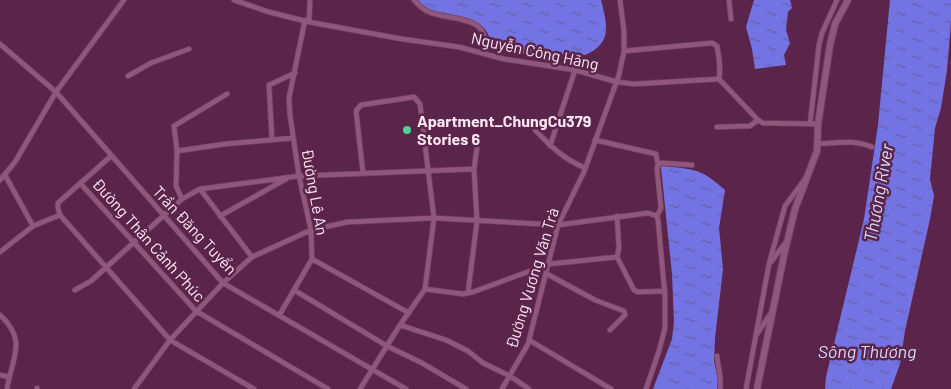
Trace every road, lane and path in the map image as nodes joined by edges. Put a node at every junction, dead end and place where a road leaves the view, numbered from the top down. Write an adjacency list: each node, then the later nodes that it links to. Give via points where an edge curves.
1 (124, 0): 20 (street)
2 (234, 0): 10 (street, Nguyễn Công Hãng)
3 (310, 0): 10 (street, Đường Lê An)
4 (414, 0): 14 (street, via 428,12 477,24 486,40)
5 (620, 0): 13 (street, Đường Vương Văn Trà)
6 (729, 0): 9 (street)
7 (837, 0): 23 (street, via 819,44)
8 (848, 0): 24 (street, via 830,45)
9 (731, 19)
10 (307, 21): 14 (street, Nguyễn Công Hãng); 16 (street, Đường Lê An)
11 (0, 44): 20 (street, Trần Đăng Tuyển)
12 (189, 49): 17 (street, via 150,63)
13 (624, 51): 18 (street, via 712,43 719,56); 19 (street, Đường Vương Văn Trà)
14 (485, 54): 15 (street, Nguyễn Công Hãng, via 504,60)
15 (575, 70): 19 (street, Nguyễn Công Hãng); 31 (street)
16 (295, 73): 27 (street, Đường Lê An, via 289,98); 28 (street, via 269,85)
17 (128, 76)
18 (719, 79): 19 (street, Nguyễn Công Hãng); 22 (street)
19 (617, 82): 29 (street, Đường Vương Văn Trà)
20 (56, 92): 35 (street, Trần Đăng Tuyển); 42 (street)
21 (228, 94): 34 (street, via 174,126)
22 (758, 120): 23 (street, via 770,124); 25 (street, via 750,126)
23 (810, 124): 24 (street)
24 (818, 124): 30 (street)
25 (717, 127)
26 (535, 130): 31 (street)
27 (293, 138): 28 (street); 43 (street, Đường Lê An)
28 (272, 140): 34 (street)
29 (595, 140): 36 (street, via 656,154); 38 (street, Đường Vương Văn Trà)
30 (818, 144): 33 (street, via 860,142); 45 (street)
31 (550, 146): 38 (street)
32 (477, 147): 39 (street)
33 (872, 147)
34 (177, 152): 49 (street, via 176,186)
35 (111, 156): 47 (street); 51 (street, Trần Đăng Tuyển)
36 (658, 165): 37 (street); 54 (street, via 661,208)
37 (692, 165)
38 (585, 168): 57 (street, Đường Vương Văn Trà)
39 (474, 169): 40 (street); 56 (street)
40 (428, 170): 41 (street); 41 (street, via 420,104 414,97 357,108); 55 (street)
41 (363, 173): 43 (street)
42 (5, 175): 46 (street); 58 (street)
43 (299, 176): 44 (street); 59 (street, Đường Lê An)
44 (289, 177): 48 (street); 52 (street)
45 (806, 177): 60 (street); 67 (street, via 786,206)
46 (0, 180)
47 (80, 183): 50 (street, via 58,203); 61 (street, Đường Thân Cảnh Phúc)
48 (200, 189): 49 (street); 52 (street)
49 (182, 199): 51 (street)
50 (60, 215): 58 (street); 68 (street)
51 (164, 216): 61 (street); 70 (street, Trần Đăng Tuyển)
52 (220, 216): 63 (street)
53 (617, 216): 54 (street, via 648,213); 57 (street); 64 (street, via 620,248)
54 (657, 216): 74 (street)
55 (434, 218): 56 (street); 59 (street, via 348,222); 73 (street)
56 (477, 221): 57 (street); 75 (street)
57 (558, 225): 66 (street, Đường Vương Văn Trà)
58 (33, 226): 62 (street)
59 (311, 230): 63 (street); 65 (street, Đường Lê An)
60 (788, 239): 67 (street); 76 (street)
61 (135, 242): 68 (street); 77 (street, Đường Thân Cảnh Phúc)
62 (0, 252)
63 (252, 257): 70 (street)
64 (616, 257): 66 (street); 74 (street, via 634,290)
65 (312, 259): 72 (street); 78 (street, Đường Lê An)
66 (549, 264): 69 (street, Đường Vương Văn Trà); 75 (street)
67 (769, 264): 83 (street)
68 (106, 268): 71 (street); 84 (street)
69 (547, 274): 82 (street, via 595,300 624,311); 85 (street, Đường Vương Văn Trà)
70 (223, 283): 77 (street); 79 (street, Trần Đăng Tuyển)
71 (75, 290)
72 (294, 290): 79 (street); 86 (street)
73 (425, 290): 75 (street); 78 (street)
74 (664, 291): 103 (street, via 664,336)
75 (468, 293)
76 (773, 310): 83 (street); 92 (street)
77 (196, 311): 84 (street); 96 (street, Đường Thân Cảnh Phúc)
78 (409, 313): 81 (street)
79 (280, 314): 88 (street, Trần Đăng Tuyển)
80 (0, 316): 91 (street, via 17,339)
81 (400, 325): 86 (street); 90 (street, via 446,340 468,351 482,364)
82 (610, 330)
83 (756, 337): 105 (street)
84 (170, 340): 94 (street); 95 (street)
85 (529, 340): 90 (street, Đường Vương Văn Trà); 102 (street)
86 (387, 346): 88 (street); 99 (street)
87 (717, 356): 104 (street, via 722,380)
88 (372, 368): 97 (street); 98 (street, Trần Đăng Tuyển)
89 (0, 375): 91 (street)
90 (510, 376): 100 (street, Đường Vương Văn Trà); 101 (street)
91 (9, 377): 93 (street)
92 (758, 381): 106 (street); 107 (street)
93 (7, 389)
94 (134, 389)
95 (254, 389)
96 (328, 389)
97 (360, 389)
98 (406, 389)
99 (466, 389)
100 (502, 389)
101 (529, 389)
102 (610, 389)
103 (646, 389)
104 (720, 389)
105 (746, 389)
106 (753, 389)
107 (757, 389)

